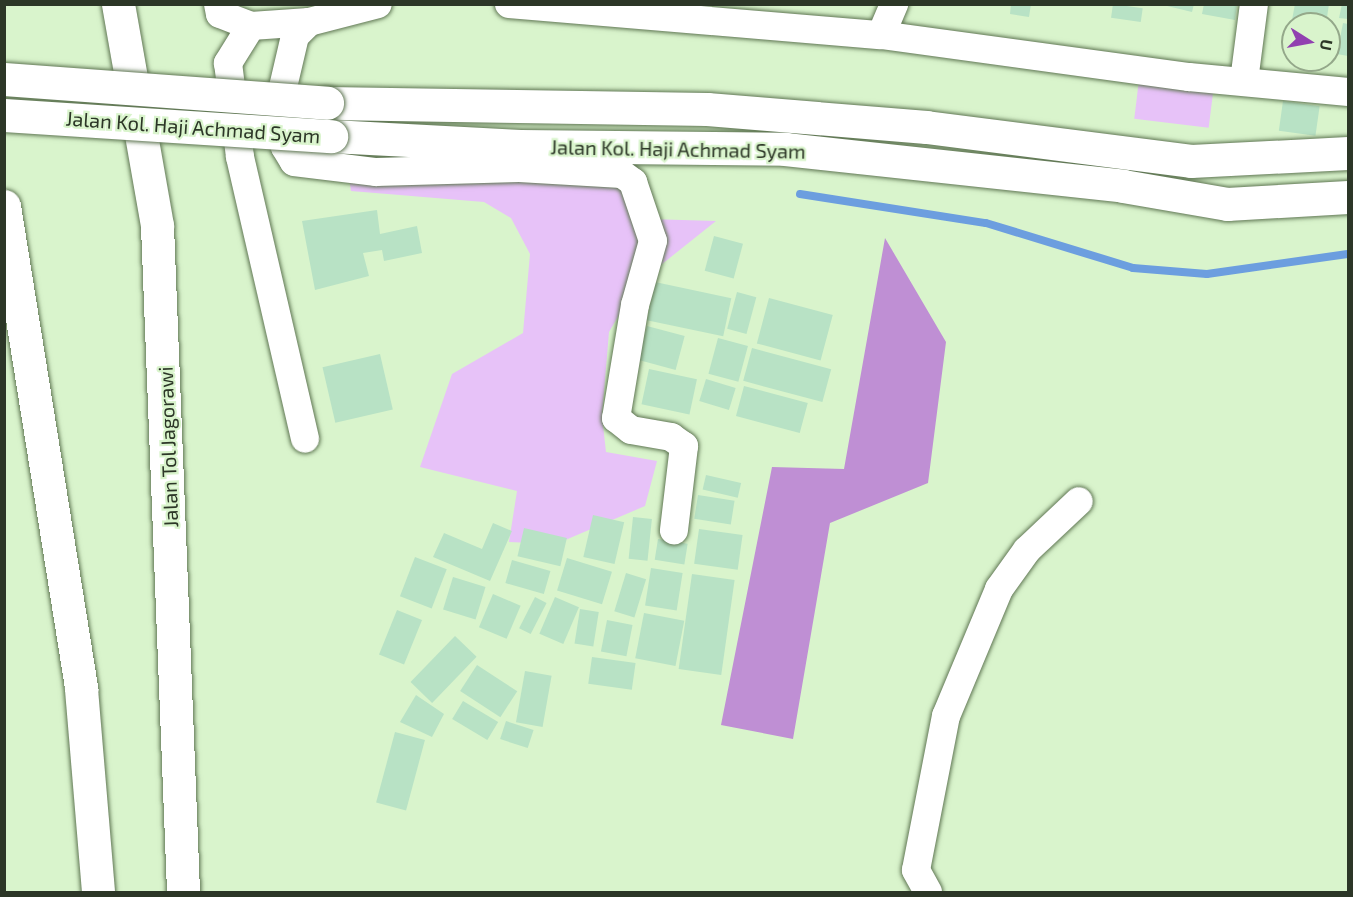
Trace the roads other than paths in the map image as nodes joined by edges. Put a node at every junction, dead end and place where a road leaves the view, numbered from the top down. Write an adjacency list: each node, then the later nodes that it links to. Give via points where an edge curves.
1 (117, 4): 22 (main road, Jalan Tol Jagorawi, via 157,226)
2 (218, 4): 9 (street, via 220,14)
3 (378, 4): 8 (street)
4 (509, 4): 7 (street)
5 (894, 4): 10 (street)
6 (1254, 4): 12 (street)
7 (663, 12): 10 (street)
8 (309, 22): 9 (street); 20 (street, via 295,36 283,87 285,147 294,162 376,172 530,169 622,174 633,182 653,241 635,305 616,418 631,430 671,437 684,446)
9 (251, 26): 18 (street, via 228,63 240,157)
10 (881, 35): 12 (street)
11 (4, 79): 15 (main road, Jalan Kol. Haji Achmad Syam, bridge, via 327,103 707,109 926,127 1191,161)
12 (1244, 81): 13 (street)
13 (1348, 92)
14 (4, 115): 16 (main road, Jalan Kol. Haji Achmad Syam, bridge, via 520,146 785,149 1123,186 1227,204)
15 (1348, 153)
16 (1348, 197)
17 (4, 206): 21 (main road, via 78,666)
18 (305, 439)
19 (1079, 501): 23 (street, via 1027,550 999,589 950,706 928,790 916,870)
20 (674, 530)
21 (98, 892)
22 (183, 892)
23 (928, 892)

